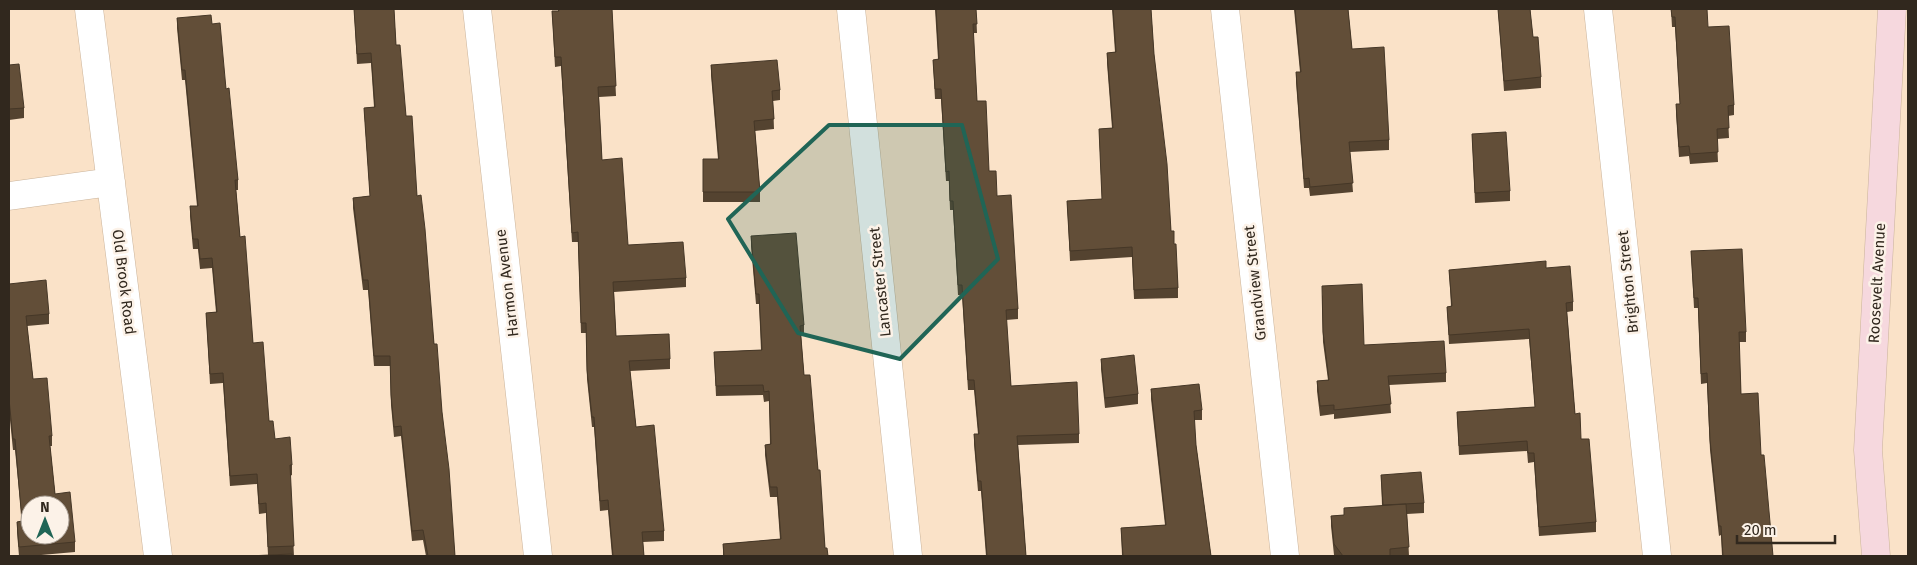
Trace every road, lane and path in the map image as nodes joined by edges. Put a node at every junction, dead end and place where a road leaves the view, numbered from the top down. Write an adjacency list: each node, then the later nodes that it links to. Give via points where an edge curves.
1 (89, 9): 7 (street, Old Brook Road)
2 (477, 9): 10 (street, Harmon Avenue)
3 (851, 9): 11 (street, Lancaster Street)
4 (1225, 9): 12 (street, Grandview Street)
5 (1598, 9): 13 (street, Brighton Street)
6 (1892, 9): 14 (street, Roosevelt Avenue, via 1868,450)
7 (111, 182): 8 (street); 9 (street, Old Brook Road)
8 (9, 196)
9 (158, 556)
10 (538, 556)
11 (908, 556)
12 (1285, 556)
13 (1658, 556)
14 (1876, 556)

